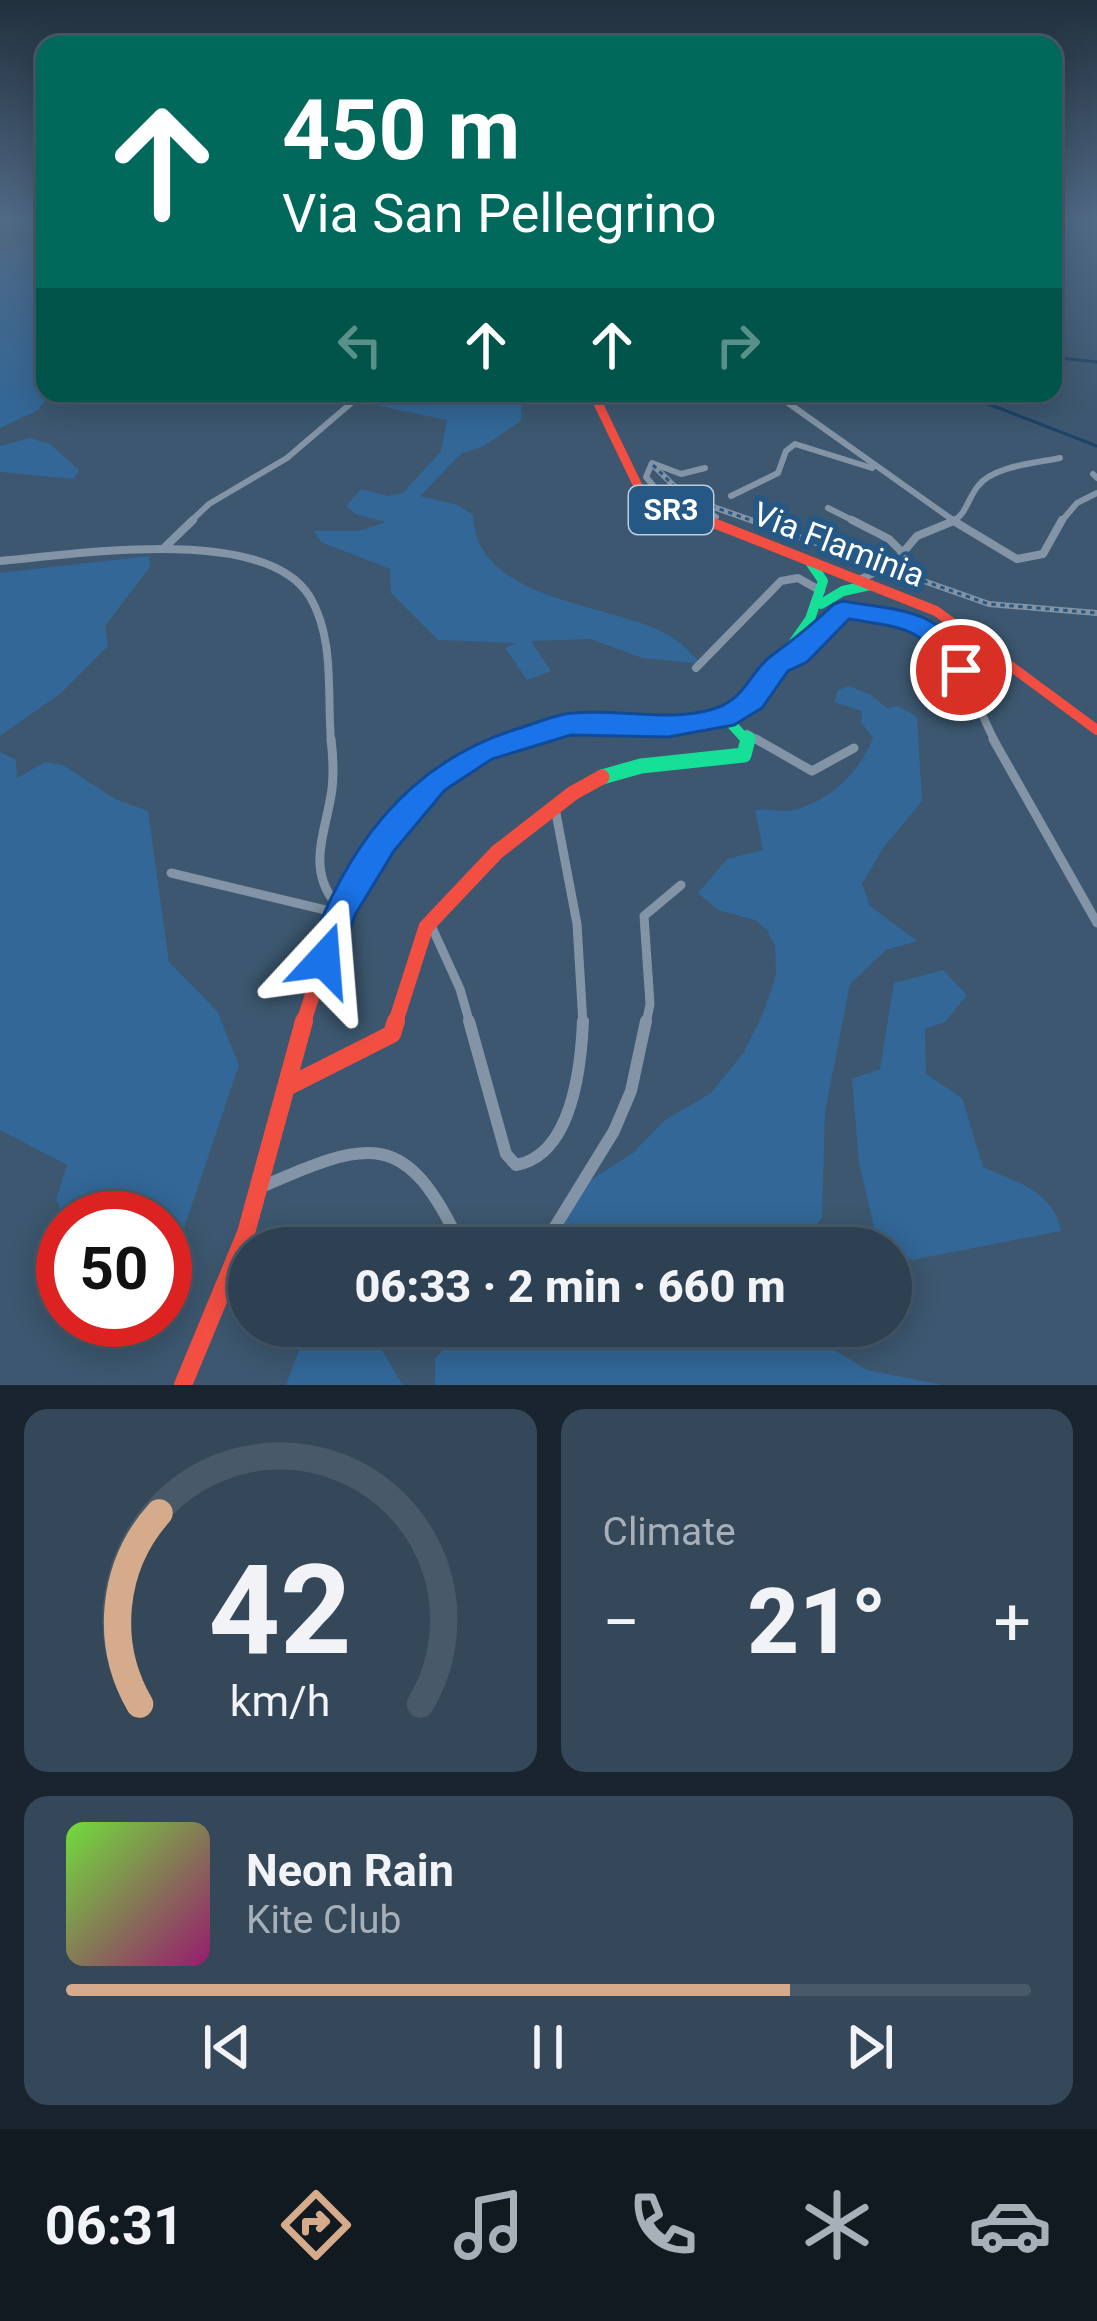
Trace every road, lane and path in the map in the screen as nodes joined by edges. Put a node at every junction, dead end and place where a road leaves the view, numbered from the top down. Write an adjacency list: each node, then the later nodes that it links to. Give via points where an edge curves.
1 (352, 402): 13 (street, via 286,458 206,507)
2 (596, 402): 10 (main road, Via Flaminia / SR3, via 639,488)
3 (788, 402): 6 (street)
4 (1060, 458): 12 (street, via 980,482)
5 (705, 468): 10 (street, via 681,474 649,465 647,479)
6 (880, 470): 8 (street, via 795,444 779,472); 12 (street)
7 (1097, 493): 12 (street, via 1070,509 1046,551 1028,560)
8 (731, 496)
9 (828, 508): 14 (street)
10 (675, 512): 11 (street); 15 (main road, Via Flaminia / SR3)
11 (716, 518)
12 (955, 522): 14 (street, via 919,535)
13 (163, 550): 16 (street); 29 (street, via 260,562 295,579 311,599 327,661 333,772 317,872)
14 (903, 553): 18 (street)
15 (808, 559): 17 (main road, Via Flaminia / SR3); 19 (main road)
16 (0, 561)
17 (843, 572): 18 (main road, Via Flaminia / SR3); 19 (main road)
18 (867, 582): 19 (main road); 23 (main road, Via Flaminia / SR3, via 942,615)
19 (825, 598): 20 (main road); 21 (street, via 802,579 782,580)
20 (779, 664): 22 (main road, via 752,700); 31 (street, via 849,609 941,637)
21 (696, 668)
22 (724, 717): 24 (main road); 29 (main road, via 668,726 571,724 482,751 411,805)
23 (1097, 730)
24 (740, 731): 25 (street, via 812,771); 26 (main road, via 750,744 742,757 620,771)
25 (854, 748)
26 (554, 807): 30 (main road); 30 (street, via 582,945 587,1016 559,1131 532,1162 516,1165 506,1154 460,989)
27 (171, 873): 29 (street)
28 (681, 885): 35 (street, via 644,916 650,1012 628,1101)
29 (339, 911): 32 (main road)
30 (430, 922): 32 (main road, via 392,1034)
31 (1097, 923)
32 (286, 1087): 33 (main road)
33 (257, 1189): 34 (street, via 335,1158 399,1155 437,1192); 36 (main road, via 228,1291)
34 (453, 1227)
35 (554, 1227)
36 (183, 1385)

